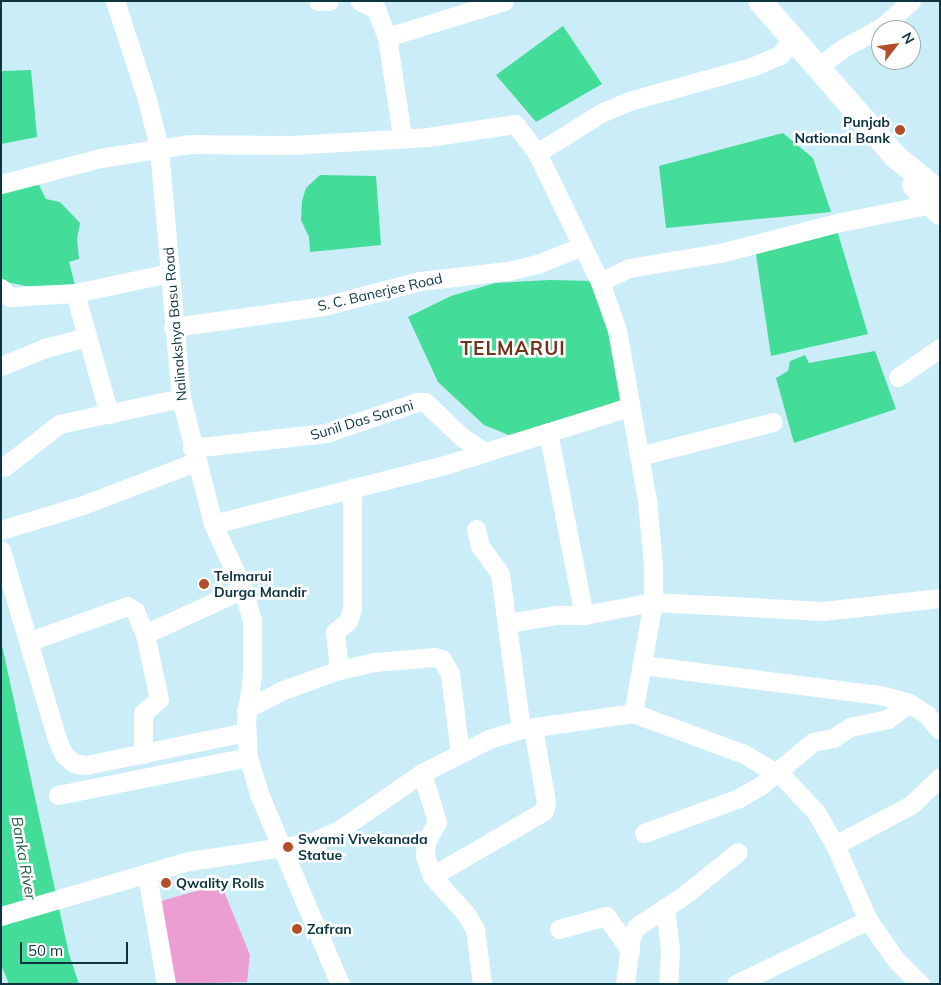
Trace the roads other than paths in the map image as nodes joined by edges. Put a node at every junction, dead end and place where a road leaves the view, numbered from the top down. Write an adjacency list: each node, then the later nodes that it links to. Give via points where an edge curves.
1 (115, 1): 12 (street, Nalinakshya Basu Road, via 147,98)
2 (318, 1): 3 (street)
3 (329, 1)
4 (360, 1): 8 (street, via 376,9)
5 (504, 1): 8 (street)
6 (760, 1): 9 (main road)
7 (911, 1): 10 (street, via 882,28 843,48)
8 (387, 37): 11 (street)
9 (793, 40): 10 (main road); 13 (street, via 780,54 754,66 629,101)
10 (818, 67): 15 (main road)
11 (402, 136): 12 (street, via 291,145 220,142); 13 (street, via 428,137 515,124)
12 (159, 148): 14 (street, via 100,158); 17 (street, Nalinakshya Basu Road, via 166,193)
13 (537, 152): 16 (street)
14 (1, 184)
15 (937, 203): 18 (street, via 841,222 720,253 629,268)
16 (583, 246): 18 (street); 21 (street, S. C. Banerjee Road, via 537,264 507,271 420,281 324,306)
17 (170, 274): 20 (street); 21 (street, Nalinakshya Basu Road)
18 (600, 282): 27 (street, via 617,330)
19 (1, 288): 20 (street, via 9,297)
20 (75, 293): 22 (street)
21 (173, 327): 26 (street, Nalinakshya Basu Road)
22 (87, 337): 24 (street, via 45,348); 28 (street)
23 (940, 348): 25 (street)
24 (1, 366)
25 (898, 377)
26 (180, 398): 28 (street); 32 (street, Nalinakshya Basu Road)
27 (629, 407): 30 (street); 33 (street)
28 (109, 414): 34 (street, via 74,418 59,424)
29 (773, 422): 33 (street)
30 (548, 432): 31 (street); 43 (street)
31 (483, 451): 32 (street, Sunil Das Sarani, via 463,438 425,402 416,402 326,433); 35 (street, via 445,465)
32 (194, 455): 36 (street, Nalinakshya Basu Road); 38 (street, via 83,505)
33 (640, 456): 42 (street, via 647,501)
34 (4, 467)
35 (352, 488): 36 (street); 48 (street, via 352,609 351,616 335,632)
36 (213, 524): 40 (street, Nalinakshya Basu Road)
37 (476, 529): 44 (street, via 480,546 500,574)
38 (1, 530)
39 (1, 550): 46 (street)
40 (243, 589): 45 (street); 50 (street, Nalinakshya Basu Road, via 252,620 253,648)
41 (940, 598): 42 (street, via 823,611)
42 (653, 602): 43 (street); 47 (street)
43 (584, 615): 44 (street, via 556,615)
44 (509, 623): 52 (street)
45 (145, 634): 46 (street, via 135,611 127,606); 56 (street, via 159,699 143,713)
46 (30, 641): 56 (street, via 63,753 73,763 86,765)
47 (642, 665): 49 (street, via 880,694); 51 (street)
48 (339, 670): 50 (street, via 282,690); 55 (street, via 374,662 442,659 450,674)
49 (909, 703): 53 (street, via 926,714); 59 (street, via 888,720 850,727 833,738 813,742)
50 (246, 709): 54 (street, Nalinakshya Basu Road)
51 (633, 713): 52 (street); 59 (street, via 742,753)
52 (527, 729): 55 (street); 67 (street, via 546,802 544,811)
53 (940, 730)
54 (246, 732): 56 (street); 57 (street, Nalinakshya Basu Road)
55 (460, 753): 58 (street)
56 (143, 754)
57 (248, 756): 61 (street); 64 (street, Nalinakshya Basu Road)
58 (422, 773): 64 (street, via 339,830 310,843); 67 (street, via 437,822 426,842 425,856)
59 (777, 773): 62 (street, via 739,798); 63 (street, via 816,812)
60 (940, 777): 63 (street, via 912,805)
61 (58, 795)
62 (644, 833)
63 (835, 845): 70 (street)
64 (281, 847): 66 (street, via 189,861); 74 (street, Nalinakshya Basu Road)
65 (738, 852): 68 (street)
66 (147, 874): 69 (street); 73 (street)
67 (432, 876): 75 (street, via 475,929)
68 (665, 908): 72 (street, via 636,927); 77 (street, via 670,950)
69 (1, 916)
70 (868, 920): 78 (street); 79 (street, via 896,960)
71 (559, 930): 72 (street, via 606,916)
72 (630, 950): 76 (street)
73 (166, 984)
74 (340, 984)
75 (482, 984)
76 (625, 984)
77 (668, 984)
78 (736, 984)
79 (920, 984)

